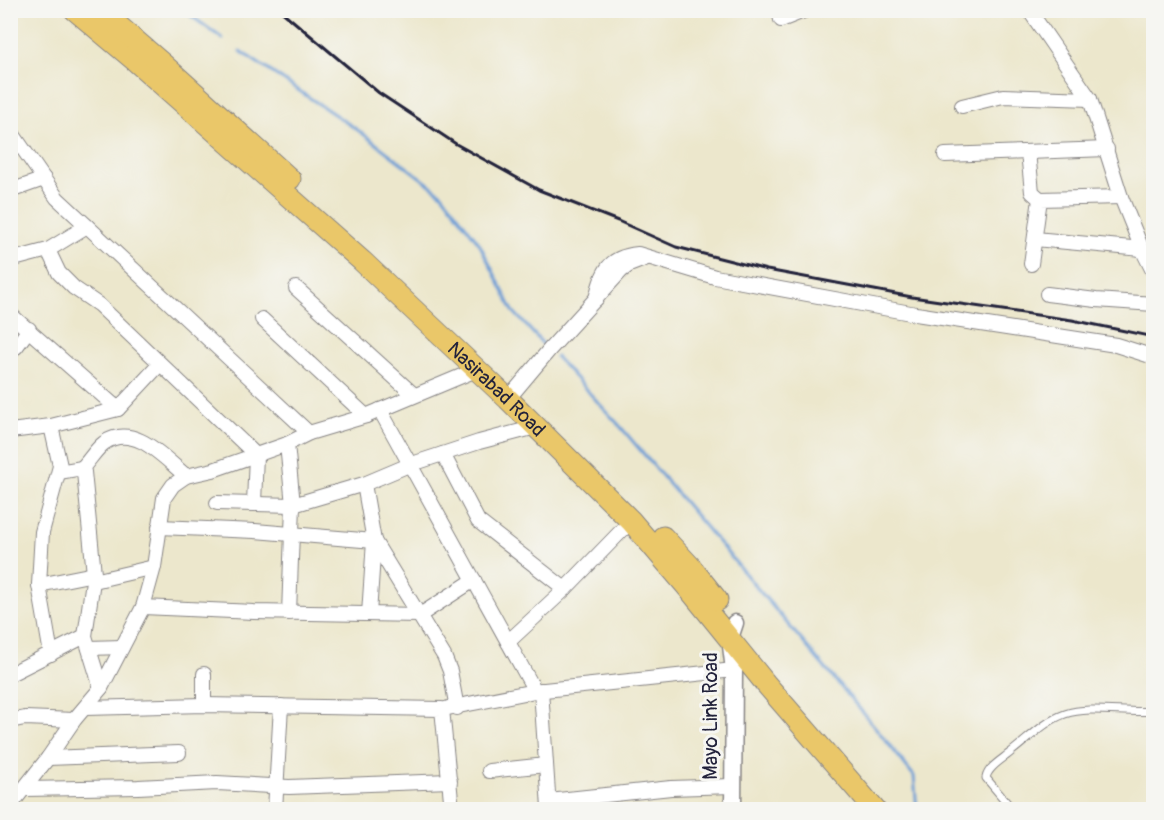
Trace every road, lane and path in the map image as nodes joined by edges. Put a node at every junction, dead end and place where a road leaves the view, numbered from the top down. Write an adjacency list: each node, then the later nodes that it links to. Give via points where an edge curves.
1 (75, 10): 32 (highway, Nasirabad Road, via 362,261)
2 (100, 10): 34 (highway, Nasirabad Road, via 453,330)
3 (779, 10): 4 (street, via 781,20)
4 (806, 10)
5 (1029, 10): 6 (street)
6 (1090, 99): 7 (street, via 1003,96); 9 (street)
7 (962, 106)
8 (10, 130): 12 (street)
9 (1107, 149): 10 (street); 14 (street)
10 (1028, 152): 11 (street); 15 (street, via 1032,192)
11 (945, 155)
12 (44, 179): 13 (street); 16 (street, via 57,198)
13 (10, 191)
14 (1121, 197): 15 (street); 18 (street)
15 (1040, 199): 17 (street)
16 (87, 226): 19 (street); 41 (street)
17 (1035, 239): 18 (street); 21 (street)
18 (1142, 249): 22 (street)
19 (48, 250): 20 (street); 31 (street, via 59,273 99,305)
20 (10, 260)
21 (1031, 264)
22 (1154, 273)
23 (296, 288): 33 (street)
24 (1047, 294): 25 (street)
25 (1154, 304)
26 (10, 314): 28 (street)
27 (262, 320): 37 (street)
28 (28, 329): 29 (street, via 16,347); 35 (street)
29 (10, 348)
30 (1154, 357): 34 (street, via 1116,345 715,277 638,254 618,259 604,272 596,299)
31 (160, 364): 35 (street); 44 (street)
32 (476, 370): 33 (street); 34 (highway, Nasirabad Road)
33 (414, 395): 36 (street)
34 (512, 396): 39 (highway, Nasirabad Road); 66 (highway, Nasirabad Road, via 690,566)
35 (118, 409): 38 (street)
36 (380, 410): 37 (street); 45 (street)
37 (366, 416): 41 (street)
38 (51, 426): 40 (street); 47 (street)
39 (536, 427): 43 (street); 53 (highway, Nasirabad Road)
40 (10, 431)
41 (309, 433): 42 (street)
42 (287, 444): 44 (street); 52 (street)
43 (443, 454): 45 (street); 61 (street, via 478,521)
44 (256, 456): 48 (street); 51 (street)
45 (408, 465): 49 (street); 59 (street)
46 (82, 468): 47 (street); 48 (street, via 102,444 124,436 145,443); 58 (street)
47 (59, 472): 60 (street, via 42,532)
48 (186, 476): 54 (street, via 164,498)
49 (364, 484): 52 (street); 56 (street)
50 (217, 503): 51 (street)
51 (254, 503): 52 (street)
52 (293, 505): 55 (street)
53 (631, 522): 61 (street); 66 (highway, Nasirabad Road)
54 (159, 527): 55 (street); 57 (street)
55 (292, 534): 56 (street); 63 (street)
56 (374, 541): 64 (street); 65 (street)
57 (154, 567): 58 (street); 62 (street)
58 (94, 578): 60 (street); 67 (street)
59 (474, 580): 65 (street); 68 (street)
60 (39, 585): 70 (street)
61 (565, 589): 68 (street)
62 (143, 607): 63 (street); 69 (street)
63 (289, 613): 64 (street)
64 (369, 614): 65 (street)
65 (420, 615): 79 (street, via 450,671)
66 (733, 630): 71 (street, Mayo Link Road); 97 (highway, Nasirabad Road, via 766,684); 98 (highway, Nasirabad Road)
67 (87, 642): 69 (street); 70 (street); 74 (street)
68 (508, 642): 75 (street)
69 (122, 647): 74 (street)
70 (51, 654): 72 (street)
71 (734, 670): 75 (street); 90 (street, Mayo Link Road)
72 (10, 674)
73 (204, 674): 76 (street)
74 (100, 688): 78 (street)
75 (538, 690): 79 (street); 86 (street)
76 (204, 705): 77 (street); 78 (street)
77 (281, 705): 80 (street); 89 (street)
78 (85, 708): 82 (street)
79 (457, 708): 80 (street)
80 (442, 709): 88 (street)
81 (1154, 711): 99 (lane, via 1077,711 1048,723 987,773 993,788)
82 (75, 720): 83 (street); 85 (street)
83 (10, 721)
84 (179, 753): 85 (street)
85 (48, 758): 91 (street)
86 (546, 765): 87 (street); 92 (street)
87 (489, 771)
88 (450, 781): 89 (street); 95 (street)
89 (275, 786): 91 (street, via 218,783); 94 (street)
90 (732, 786): 92 (street, via 671,788); 96 (street, Mayo Link Road)
91 (25, 789): 93 (street)
92 (549, 805)
93 (10, 806)
94 (275, 810)
95 (452, 810)
96 (733, 810)
97 (875, 810)
98 (888, 810)
99 (1014, 810)

